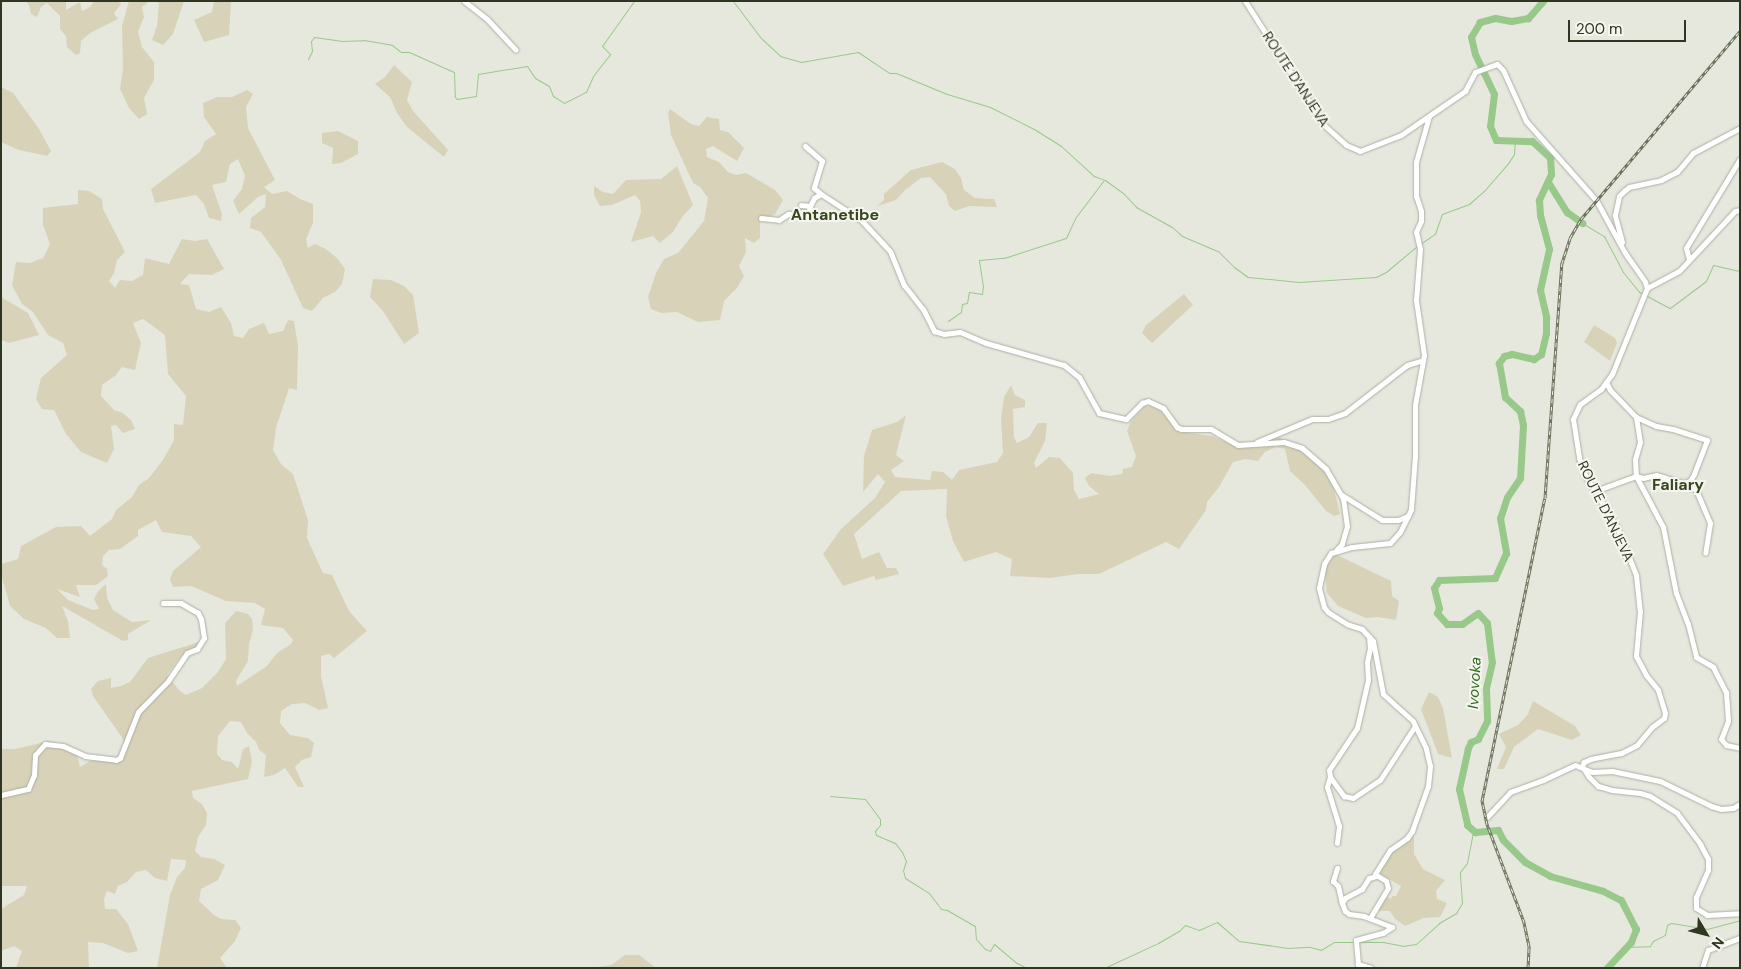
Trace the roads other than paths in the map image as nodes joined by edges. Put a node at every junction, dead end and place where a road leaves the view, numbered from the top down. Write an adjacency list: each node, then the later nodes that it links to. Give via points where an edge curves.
1 (464, 1): 3 (street, via 488,20)
2 (1245, 1): 4 (street, ROUTE D'ANJEVA, via 1324,125 1346,145 1360,151 1401,135)
3 (516, 50)
4 (1429, 116): 13 (street, ROUTE D'ANJEVA, via 1465,90 1475,72 1497,64 1526,120 1596,200); 18 (street, via 1416,162 1416,196 1421,211 1416,300)
5 (1740, 128): 13 (street, via 1694,153 1677,172 1661,180 1629,187 1619,196 1615,216)
6 (805, 146): 8 (street, via 822,161 814,188)
7 (1740, 159): 14 (street, via 1686,248)
8 (821, 194): 10 (street); 21 (street, via 861,220 890,251 904,285 923,309 934,331 944,334 960,332 1064,365 1079,377 1100,413 1126,419 1142,403 1155,402 1181,430 1211,429 1230,442)
9 (801, 205): 10 (street)
10 (810, 206): 12 (street, via 808,214 788,214 779,220)
11 (1740, 210): 14 (street, via 1735,211)
12 (761, 218)
13 (1625, 254): 15 (street)
14 (1689, 259): 16 (street, via 1668,279)
15 (1641, 276): 16 (street); 17 (street)
16 (1656, 283): 17 (street)
17 (1645, 291): 19 (street, ROUTE D'ANJEVA, via 1617,364)
18 (1423, 360): 21 (street, via 1407,365 1345,413 1328,419 1312,419); 26 (street, via 1415,405 1412,501)
19 (1606, 382): 20 (street); 24 (street, ROUTE D'ANJEVA, via 1580,404 1573,419 1579,458)
20 (1636, 418): 22 (street, via 1640,442 1635,460); 23 (street, via 1707,440 1694,474 1690,481)
21 (1250, 445): 25 (street, via 1284,442 1302,448 1326,469)
22 (1636, 476): 23 (street, via 1656,475); 24 (street); 32 (street, via 1663,527 1676,593 1696,657 1713,667 1726,692 1728,720 1721,739 1726,745)
23 (1683, 483): 28 (street, via 1696,490 1710,523)
24 (1595, 491): 33 (street, ROUTE D'ANJEVA, via 1616,527 1636,575 1640,611 1636,656 1658,690 1665,713 1664,718 1637,745 1621,753 1591,759)
25 (1342, 494): 26 (street, via 1382,520); 27 (street, via 1347,526 1342,544)
26 (1408, 516): 27 (street, via 1390,543)
27 (1335, 551): 30 (street, via 1324,564 1319,588 1324,607 1338,619)
28 (1705, 553)
29 (163, 603): 35 (street, via 181,603 198,613 204,638 138,712 120,758 85,756 63,746 45,744 35,756 34,774 28,789)
30 (1368, 634): 31 (street, via 1376,648 1383,694); 34 (street, via 1368,680 1357,728 1331,766)
31 (1415, 726): 34 (street, via 1385,774 1353,798 1348,798); 40 (street, via 1426,748 1430,766 1428,786 1412,831 1390,850)
32 (1740, 748)
33 (1582, 766): 36 (street, via 1592,772 1612,771 1660,781 1711,806 1726,809); 37 (street, via 1575,764 1510,792); 42 (street, via 1598,786 1650,796 1677,813 1708,859 1708,870 1696,897 1696,908 1707,915)
34 (1330, 777): 38 (street, via 1328,794 1339,826)
35 (1, 795)
36 (1740, 804)
37 (1487, 817)
38 (1337, 843)
39 (1337, 868): 41 (street, via 1334,881)
40 (1376, 876): 41 (street, via 1369,878 1362,889); 43 (street, via 1386,881 1388,888)
41 (1342, 903): 43 (street, via 1349,914)
42 (1740, 913)
43 (1370, 918): 45 (street, via 1391,929 1357,943 1358,964)
44 (1740, 938): 46 (street, via 1708,950)
45 (1370, 968)
46 (1702, 968)

